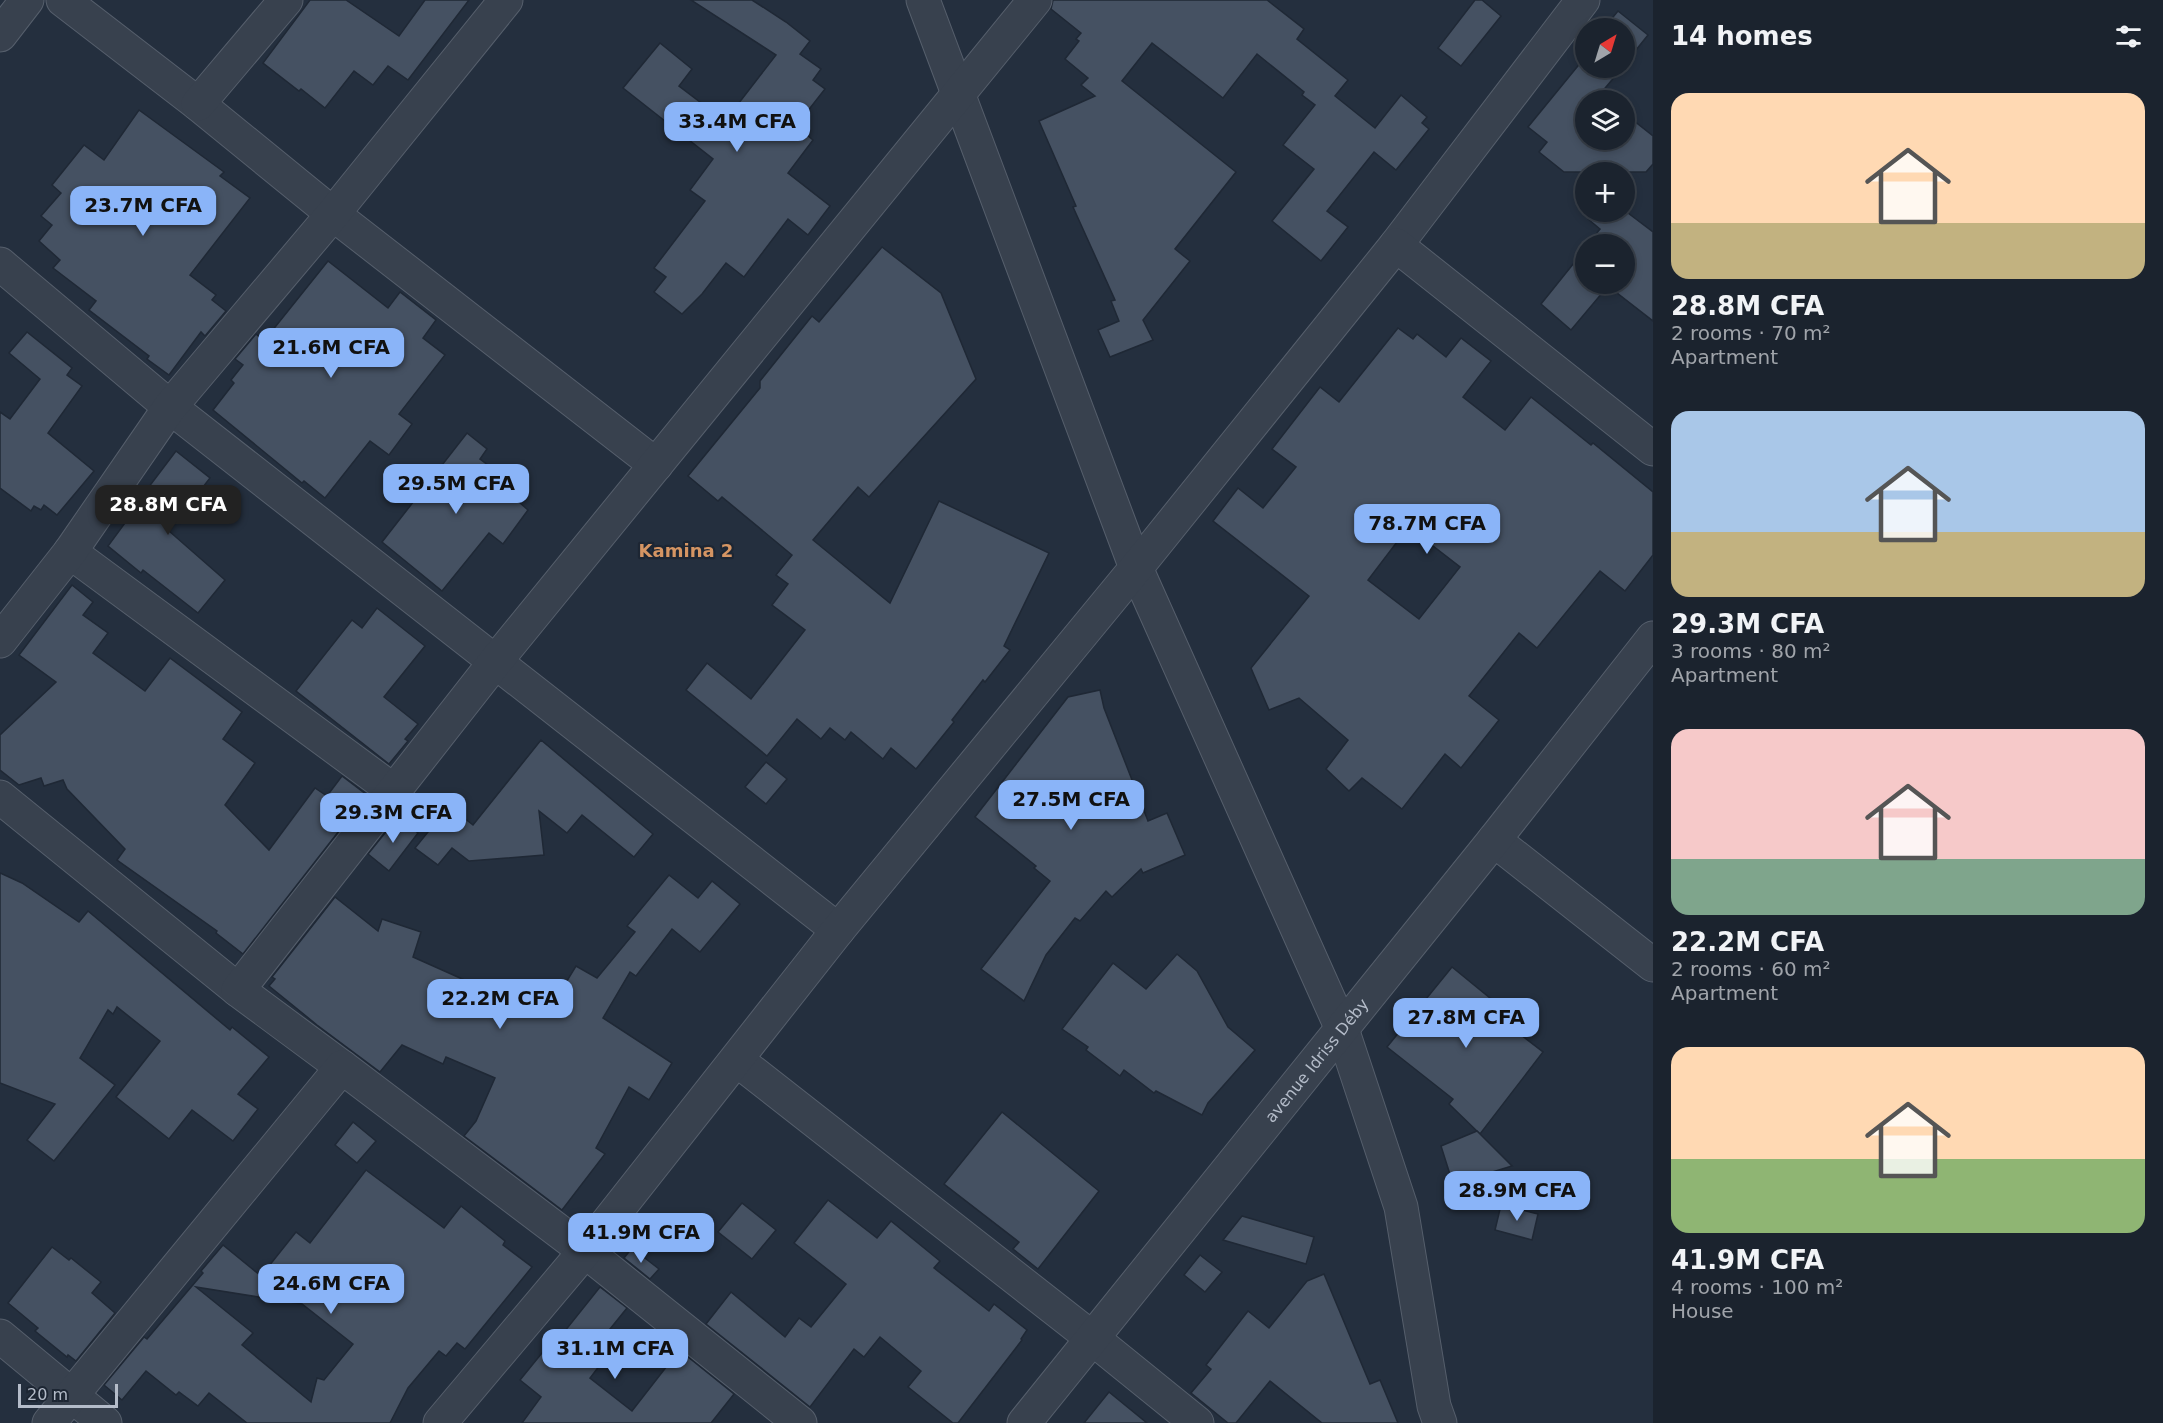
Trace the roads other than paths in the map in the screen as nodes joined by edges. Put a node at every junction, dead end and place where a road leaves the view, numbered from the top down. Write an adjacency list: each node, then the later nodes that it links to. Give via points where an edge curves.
1 (27, 0): 8 (street)
2 (63, 0): 10 (street)
3 (286, 0): 10 (street)
4 (506, 0): 11 (street)
5 (923, 0): 9 (street)
6 (1035, 0): 9 (street)
7 (1583, 0): 12 (street)
8 (0, 35)
9 (958, 96): 16 (street); 18 (street)
10 (198, 104): 11 (street)
11 (333, 214): 14 (street); 16 (street)
12 (1396, 245): 15 (street); 18 (street)
13 (0, 264): 14 (street)
14 (170, 407): 17 (street); 21 (street)
15 (1653, 449)
16 (656, 465): 21 (street)
17 (70, 552): 20 (street); 22 (street)
18 (1136, 568): 25 (street); 28 (street)
19 (1653, 638): 24 (street, avenue Idriss Déby)
20 (0, 641)
21 (495, 662): 22 (street); 25 (street)
22 (394, 791): 27 (street)
23 (0, 797): 27 (street)
24 (1494, 840): 26 (street); 28 (street, avenue Idriss Déby)
25 (838, 930): 29 (street)
26 (1653, 965)
27 (238, 990): 30 (street)
28 (1342, 1029): 33 (street, avenue Idriss Déby); 41 (street, via 1401,1207)
29 (737, 1060): 31 (street); 33 (street)
30 (342, 1067): 31 (street); 34 (street)
31 (585, 1251): 37 (street); 38 (street)
32 (0, 1336): 34 (street)
33 (1092, 1338): 39 (street, avenue Idriss Déby); 40 (street)
34 (71, 1396): 35 (street); 36 (street)
35 (50, 1423)
36 (105, 1423)
37 (440, 1423)
38 (800, 1423)
39 (1024, 1423)
40 (1197, 1423)
41 (1440, 1423)

